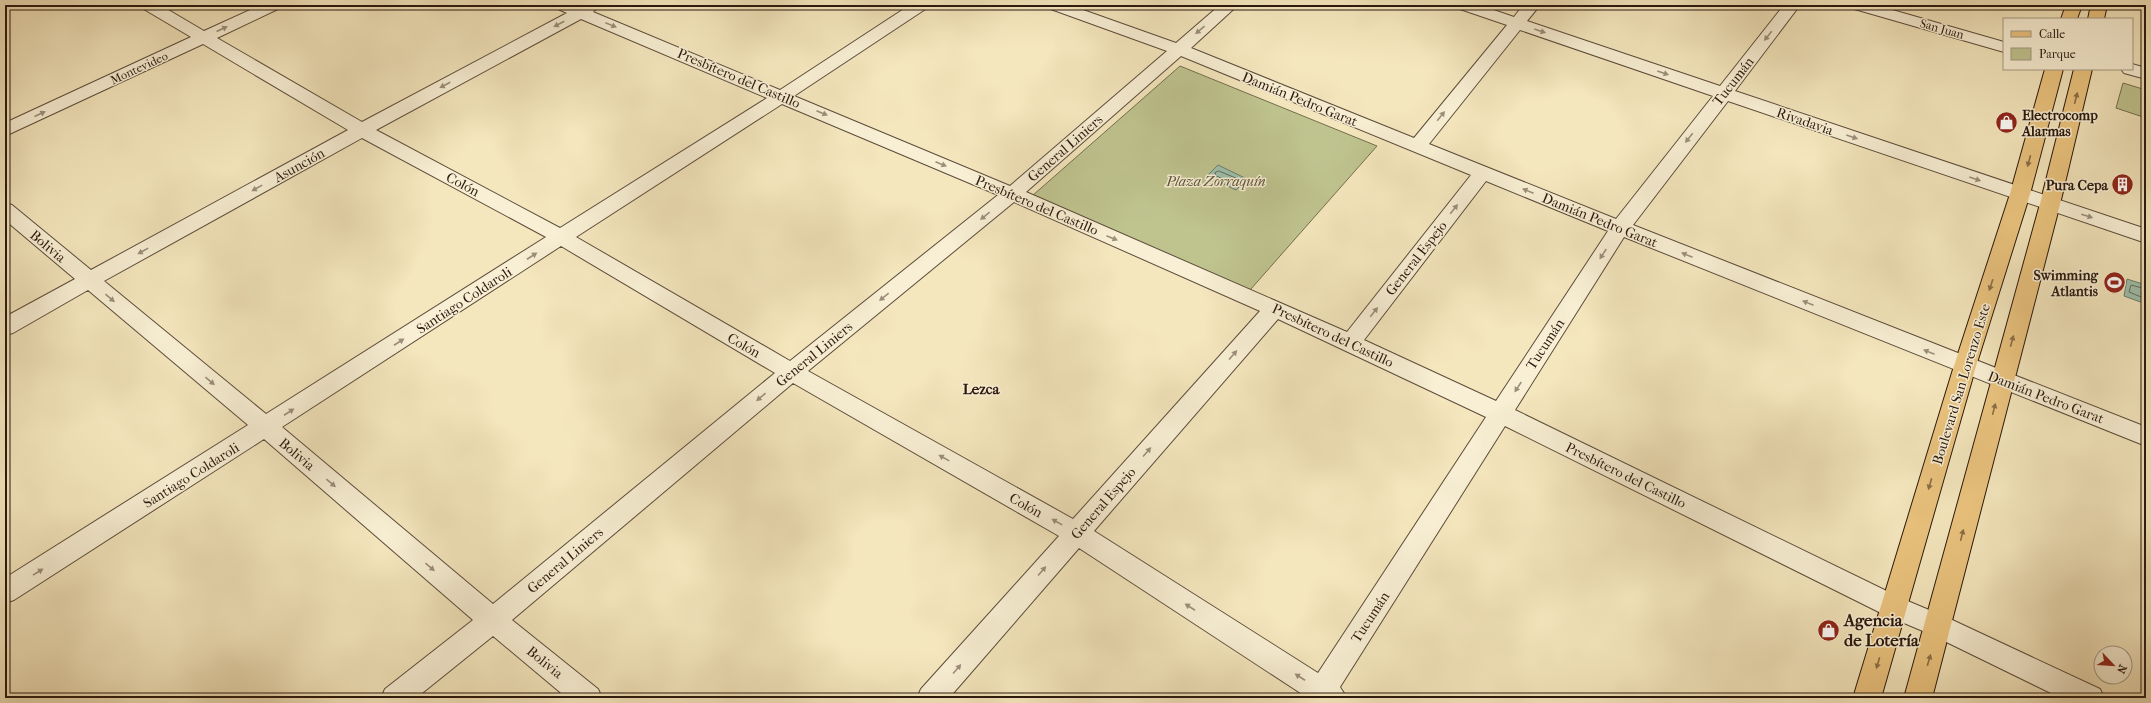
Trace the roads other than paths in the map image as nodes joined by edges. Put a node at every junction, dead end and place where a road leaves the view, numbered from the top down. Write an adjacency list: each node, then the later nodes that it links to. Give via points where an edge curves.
1 (148, 5): 16 (street, Colón)
2 (274, 5): 16 (street, Montevideo, one-way to 2)
3 (920, 5): 24 (street, Santiago Coldaroli)
4 (1054, 5): 18 (street, Damián Pedro Garat)
5 (1230, 5): 18 (street, General Liniers, one-way to 18)
6 (1463, 5): 15 (street, Rivadavia)
7 (1532, 5): 15 (street)
8 (1792, 5): 23 (street, Tucumán, one-way to 23)
9 (1857, 5): 17 (street, San Juan)
10 (2074, 5): 13 (main road)
11 (2099, 5): 14 (main road)
12 (578, 7): 24 (street, Presbítero del Castillo, one-way to 24); 26 (street, Asunción, one-way to 26)
13 (2070, 18)
14 (2096, 18)
15 (1516, 23): 23 (street, Rivadavia, one-way to 23); 27 (street, one-way to 15)
16 (202, 38): 25 (street, Montevideo, one-way to 16); 26 (street, Colón)
17 (2003, 47)
18 (1178, 49): 27 (street, Damián Pedro Garat); 29 (street, General Liniers)
19 (2054, 70): 30 (main road, Boulevard San Lorenzo Este, one-way to 30)
20 (2083, 70): 31 (main road, one-way to 20)
21 (2133, 70): 22 (street)
22 (2146, 74)
23 (1724, 93): 30 (street, Rivadavia, one-way to 30); 33 (street, Tucumán, one-way to 33)
24 (782, 96): 29 (street, Presbítero del Castillo, one-way to 29); 35 (street, Santiago Coldaroli)
25 (5, 130)
26 (362, 130): 35 (street, Colón); 36 (street, Asunción, one-way to 36)
27 (1417, 146): 28 (street, Damián Pedro Garat)
28 (1482, 173): 33 (street, Damián Pedro Garat, one-way to 28); 39 (street, General Espejo, one-way to 28)
29 (1012, 194): 37 (street, Presbítero del Castillo, one-way to 37); 41 (street, General Liniers, one-way to 41)
30 (2020, 194): 31 (street, Rivadavia); 40 (main road, Boulevard San Lorenzo Este, one-way to 40)
31 (2050, 204): 34 (street, Rivadavia, one-way to 34); 42 (main road, one-way to 31)
32 (5, 210): 36 (street, Bolivia)
33 (1620, 228): 40 (street, Damián Pedro Garat, one-way to 33); 43 (street, Tucumán, one-way to 43)
34 (2146, 236)
35 (562, 238): 41 (street, Colón); 44 (street, Santiago Coldaroli, one-way to 35)
36 (89, 281): 38 (street, Asunción); 44 (street, Bolivia, one-way to 44)
37 (1275, 308): 39 (street, Presbítero del Castillo); 46 (street, General Espejo, one-way to 37)
38 (5, 327)
39 (1350, 343): 43 (street, Presbítero del Castillo)
40 (1965, 366): 42 (street, Damián Pedro Garat); 48 (main road, Boulevard San Lorenzo Este, one-way to 48)
41 (791, 372): 46 (street, Colón, one-way to 41); 49 (street, General Liniers, one-way to 49)
42 (2002, 379): 45 (street, Damián Pedro Garat); 50 (main road, one-way to 42)
43 (1501, 413): 48 (street, Presbítero del Castillo); 51 (street, Tucumán)
44 (266, 427): 47 (street, Santiago Coldaroli, one-way to 44); 49 (street, Bolivia, one-way to 49)
45 (2146, 437)
46 (1076, 533): 51 (street, Colón, one-way to 46); 54 (street, General Espejo, one-way to 46)
47 (5, 592)
48 (1894, 607): 50 (street, Presbítero del Castillo); 55 (main road, Boulevard San Lorenzo Este, one-way to 55)
49 (493, 620): 52 (street, General Liniers); 53 (street, Bolivia)
50 (1939, 626): 56 (main road, one-way to 50); 57 (street, Presbítero del Castillo)
51 (1324, 696)
52 (395, 698)
53 (588, 698)
54 (931, 698)
55 (1867, 698)
56 (1918, 698)
57 (2090, 698)

